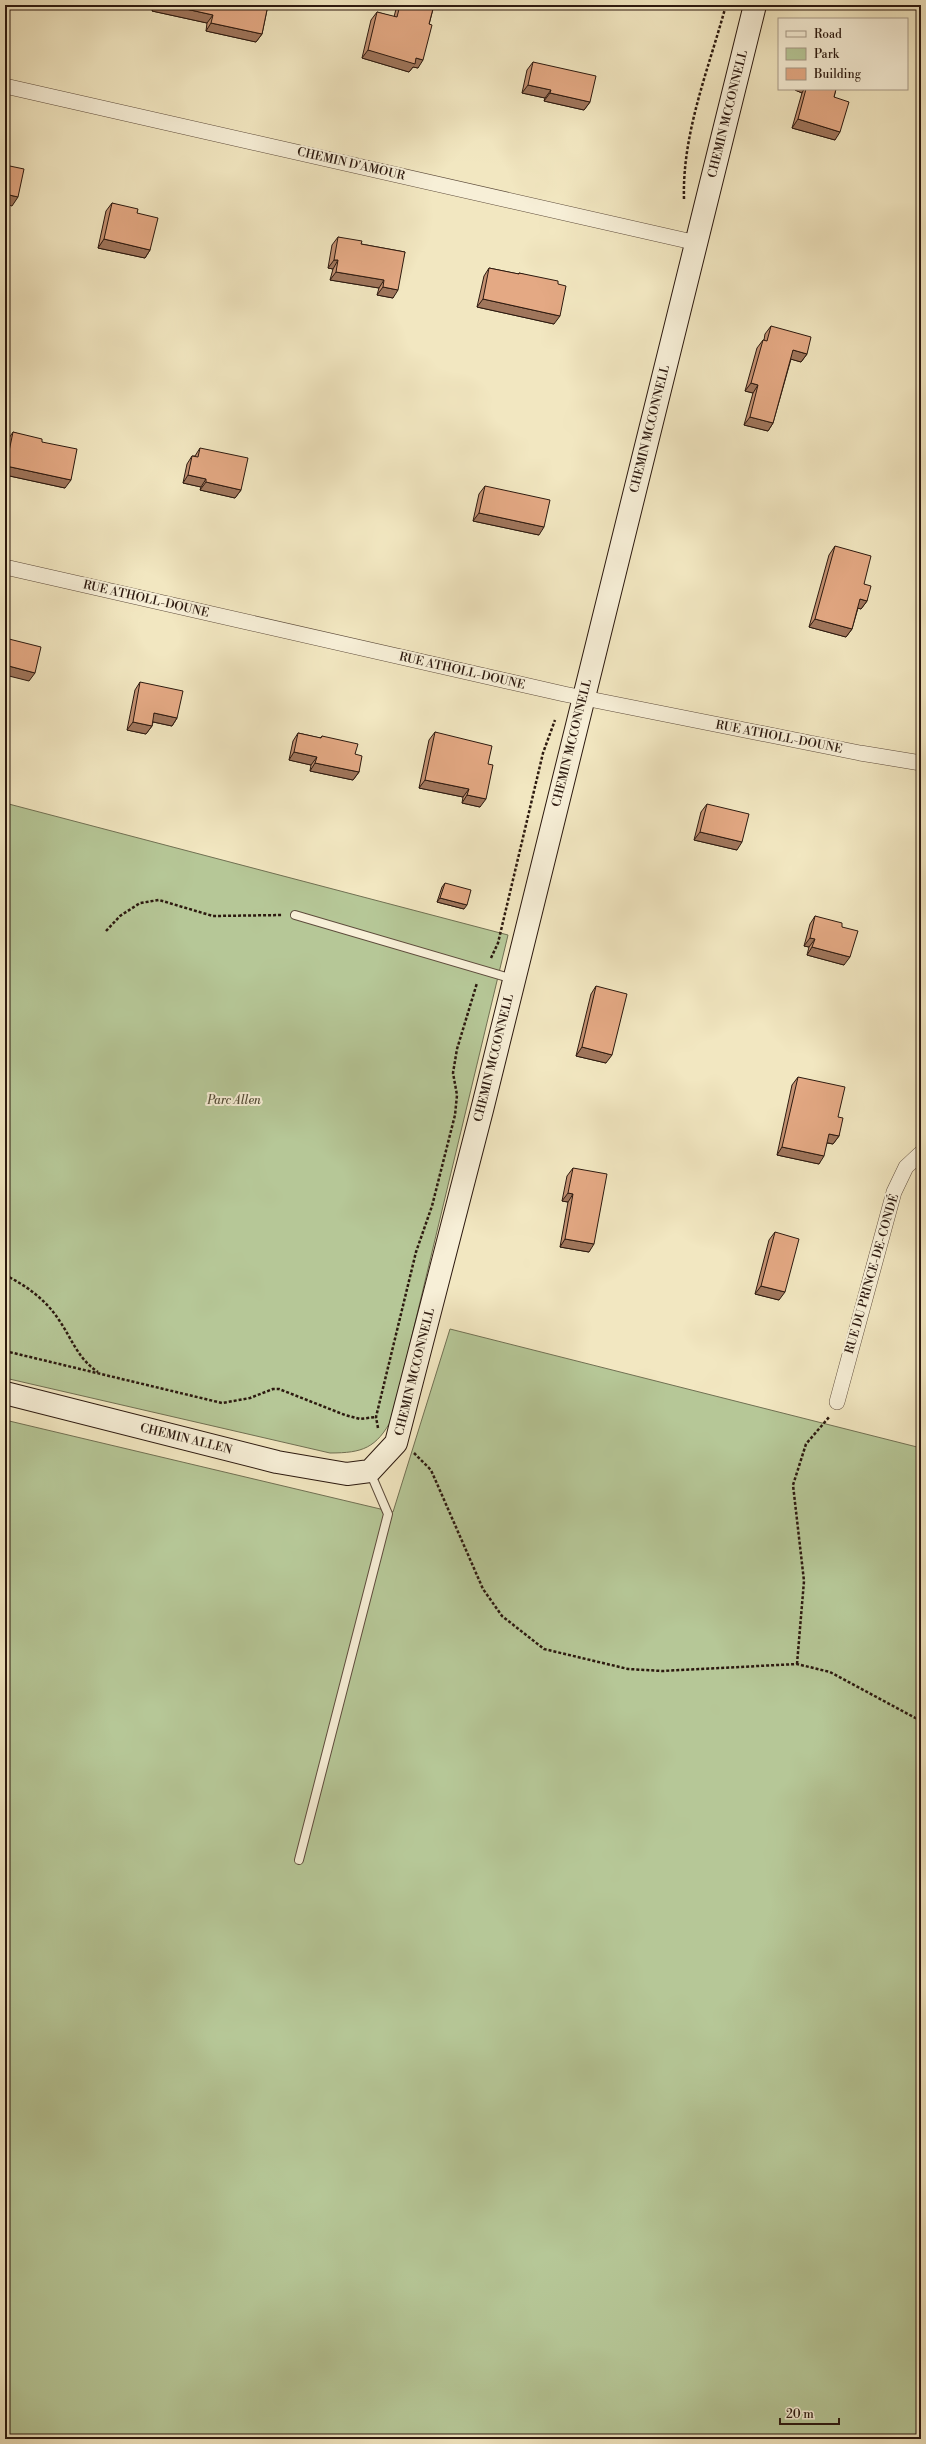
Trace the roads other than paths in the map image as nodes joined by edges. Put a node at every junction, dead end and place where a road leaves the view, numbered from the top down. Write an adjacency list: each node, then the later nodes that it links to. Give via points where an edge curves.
1 (755, 5): 3 (street, CHEMIN MCCONNELL)
2 (5, 86): 3 (street, CHEMIN D'AMOUR)
3 (697, 243): 5 (street, CHEMIN MCCONNELL)
4 (5, 567): 5 (street, RUE ATHOLL-DOUNE)
5 (574, 696): 6 (street, RUE ATHOLL-DOUNE); 8 (street, CHEMIN MCCONNELL)
6 (921, 763)
7 (295, 915): 8 (lane)
8 (514, 979): 12 (street, CHEMIN MCCONNELL, via 396,1443)
9 (921, 1153): 11 (street, RUE DU PRINCE-DE-CONDÉ, via 906,1167 894,1192)
10 (5, 1393): 12 (street, CHEMIN ALLEN, via 277,1462 347,1474)
11 (837, 1402)
12 (370, 1471): 13 (lane, via 388,1514)
13 (299, 1860)

